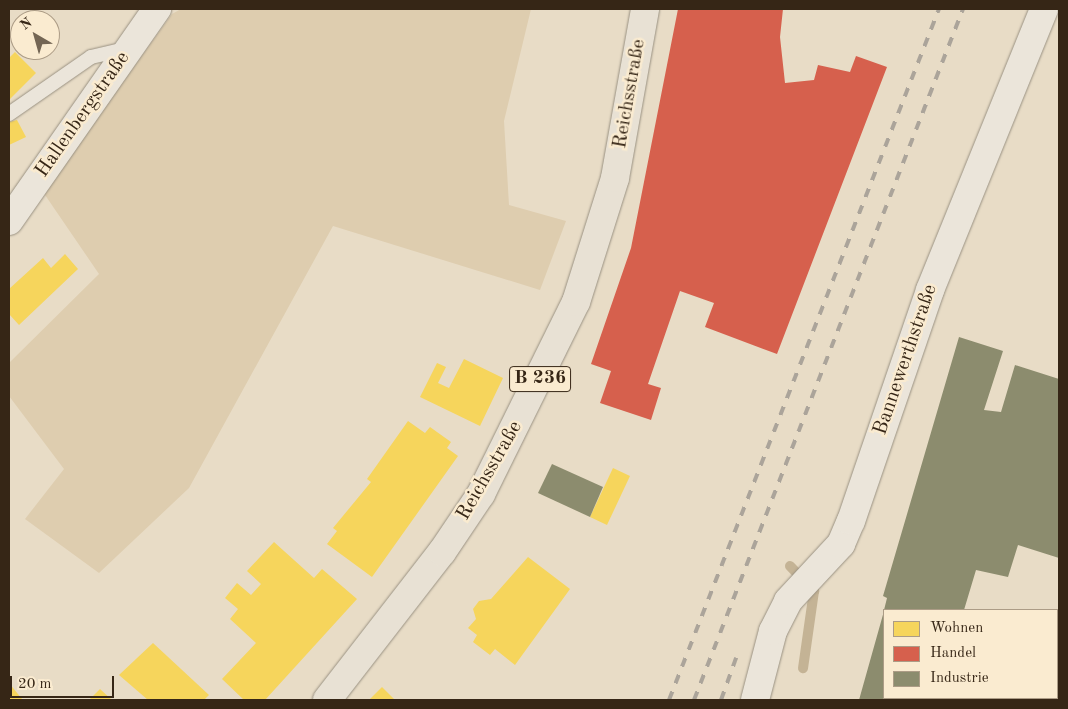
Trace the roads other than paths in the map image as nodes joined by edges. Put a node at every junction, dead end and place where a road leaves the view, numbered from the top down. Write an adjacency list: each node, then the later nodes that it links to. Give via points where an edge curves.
1 (157, 9): 4 (street, Hallenbergstraße)
2 (645, 9): 7 (main road, Reichsstraße / B 236, via 615,178 576,302 481,494 442,552)
3 (1044, 9): 8 (street, Bannewerthstraße, via 930,290 851,521 841,544 788,601 773,631)
4 (130, 48): 5 (lane, via 90,57); 6 (street, Hallenbergstraße)
5 (9, 114)
6 (9, 221)
7 (327, 700)
8 (755, 700)

